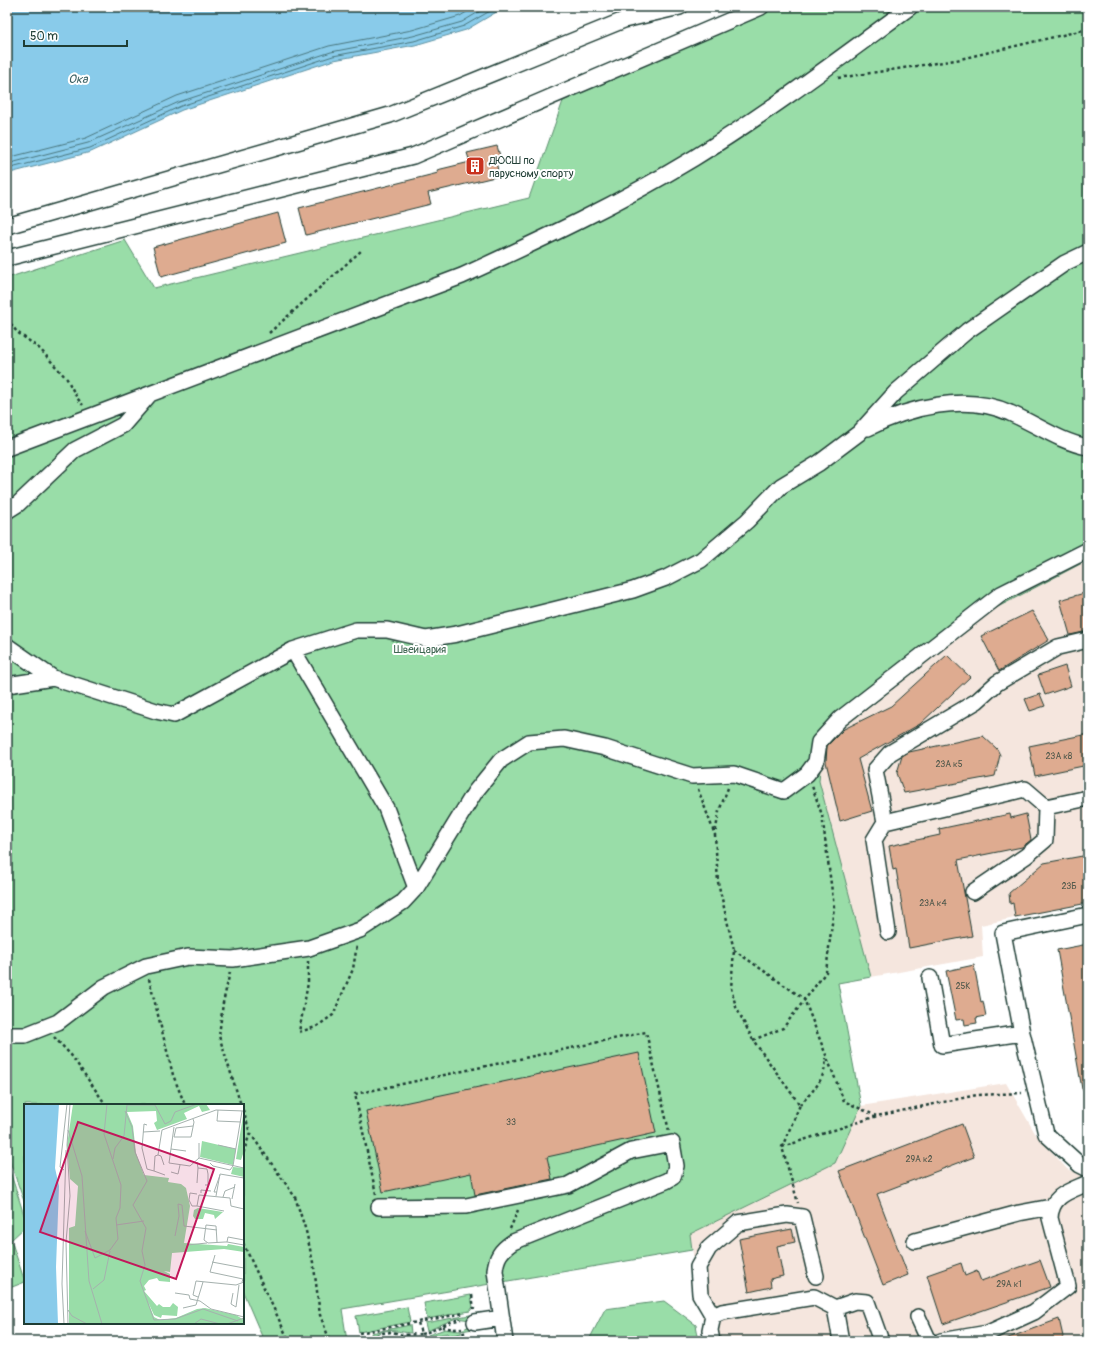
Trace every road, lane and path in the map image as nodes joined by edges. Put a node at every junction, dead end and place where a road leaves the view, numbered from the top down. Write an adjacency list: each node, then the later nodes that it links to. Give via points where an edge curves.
1 (680, 7): 4 (lane)
2 (760, 7): 10 (lane, via 413,156)
3 (910, 7): 13 (lane, via 772,107 694,158 621,200 462,276)
4 (626, 13): 7 (lane, via 390,115)
5 (1088, 29): 6 (path, via 956,60)
6 (832, 79)
7 (7, 226)
8 (362, 250): 12 (path)
9 (1088, 252): 15 (lane, via 1065,263 967,331 896,392)
10 (7, 258)
11 (7, 318): 14 (path, via 17,332 40,349 67,379 81,403)
12 (268, 334)
13 (150, 395): 14 (lane); 18 (lane, via 123,426 75,450 18,504)
14 (95, 415): 17 (lane)
15 (859, 433): 16 (lane, via 884,420 932,406 976,403 1009,412 1075,445); 22 (lane, via 819,463 781,486 747,521 701,560 666,578 633,590 457,634 426,639 387,630 356,630)
16 (1088, 447)
17 (7, 448)
18 (7, 511)
19 (1088, 550): 26 (lane, via 1001,594 840,719 819,742 816,762)
20 (1088, 640): 30 (lane, via 1058,648 997,683 977,701 890,753 875,770)
21 (7, 646): 23 (lane)
22 (293, 650): 23 (lane, via 174,715); 32 (lane, via 386,808)
23 (53, 678): 24 (lane)
24 (7, 685)
25 (734, 774): 26 (lane, via 784,791); 27 (lane); 31 (path, via 719,811)
26 (807, 774): 42 (path, via 822,815 834,907 826,972)
27 (692, 776): 31 (path); 32 (lane, via 605,748 564,739 529,742 501,760 476,792)
28 (1088, 798): 29 (lane)
29 (1046, 807): 30 (lane, via 1024,789); 33 (lane, via 1045,840)
30 (885, 822): 36 (lane, via 874,840)
31 (715, 836): 38 (path, via 718,882)
32 (416, 888): 35 (lane, via 403,902)
33 (973, 892)
34 (1088, 915): 44 (lane, via 1003,932)
35 (360, 930): 37 (lane); 37 (path, via 353,969 333,1015 316,1027 299,1032 308,983)
36 (888, 932)
37 (308, 948): 39 (lane)
38 (734, 950): 42 (path); 46 (path, via 731,988 736,1007)
39 (233, 959): 40 (lane, via 188,957); 51 (path, via 223,1003 220,1036)
40 (146, 966): 43 (lane, via 104,987 58,1022); 50 (path, via 173,1075)
41 (930, 978): 44 (lane, via 942,1045)
42 (804, 999): 46 (path, via 783,1028); 47 (path)
43 (44, 1027): 45 (lane, via 25,1035); 49 (path, via 71,1055)
44 (1022, 1033): 48 (lane)
45 (7, 1035)
46 (753, 1040): 52 (path)
47 (826, 1056): 52 (path, via 825,1073); 54 (path, via 844,1101)
48 (1036, 1092): 54 (path, via 976,1096); 59 (lane, via 1046,1134 1080,1165)
49 (105, 1104)
50 (185, 1104)
51 (241, 1104)
52 (800, 1104): 57 (path)
53 (244, 1113): 55 (path)
54 (877, 1116): 57 (path)
55 (250, 1133): 58 (path); 82 (path, via 295,1197 314,1267 320,1315)
56 (672, 1142): 61 (lane, via 631,1151 568,1185 466,1206); 61 (path, via 646,1032 355,1094); 73 (lane, via 676,1166 673,1177 512,1242 503,1249 495,1260)
57 (782, 1147): 64 (path)
58 (244, 1151)
59 (1088, 1169)
60 (1088, 1183): 63 (lane, via 1063,1194)
61 (379, 1207)
62 (520, 1207): 65 (path)
63 (1051, 1207): 66 (lane); 91 (lane, via 1050,1218 1068,1286 1034,1312 988,1333)
64 (802, 1217): 68 (lane); 71 (lane, via 786,1215 738,1222 709,1248 698,1267 700,1294)
65 (508, 1232)
66 (915, 1241)
67 (244, 1245): 81 (path)
68 (816, 1276)
69 (472, 1295): 74 (path, via 474,1308 471,1312)
70 (835, 1308): 71 (lane, via 814,1297 722,1312); 88 (lane); 89 (lane, via 855,1301 867,1302)
71 (713, 1316): 87 (lane, via 710,1330)
72 (918, 1317): 90 (lane)
73 (502, 1318): 75 (lane); 86 (lane)
74 (418, 1322): 77 (path); 78 (path)
75 (471, 1325): 76 (path, via 454,1329); 76 (path, via 455,1320); 80 (path, via 459,1335)
76 (442, 1327): 78 (path)
77 (359, 1333)
78 (421, 1334): 79 (path); 80 (path)
79 (403, 1335): 83 (path, via 383,1333 375,1337); 84 (path)
80 (422, 1340): 85 (path)
81 (289, 1341)
82 (330, 1341)
83 (375, 1341)
84 (390, 1341)
85 (415, 1341)
86 (505, 1341)
87 (712, 1341)
88 (840, 1341)
89 (881, 1341)
90 (929, 1341)
91 (940, 1341)

